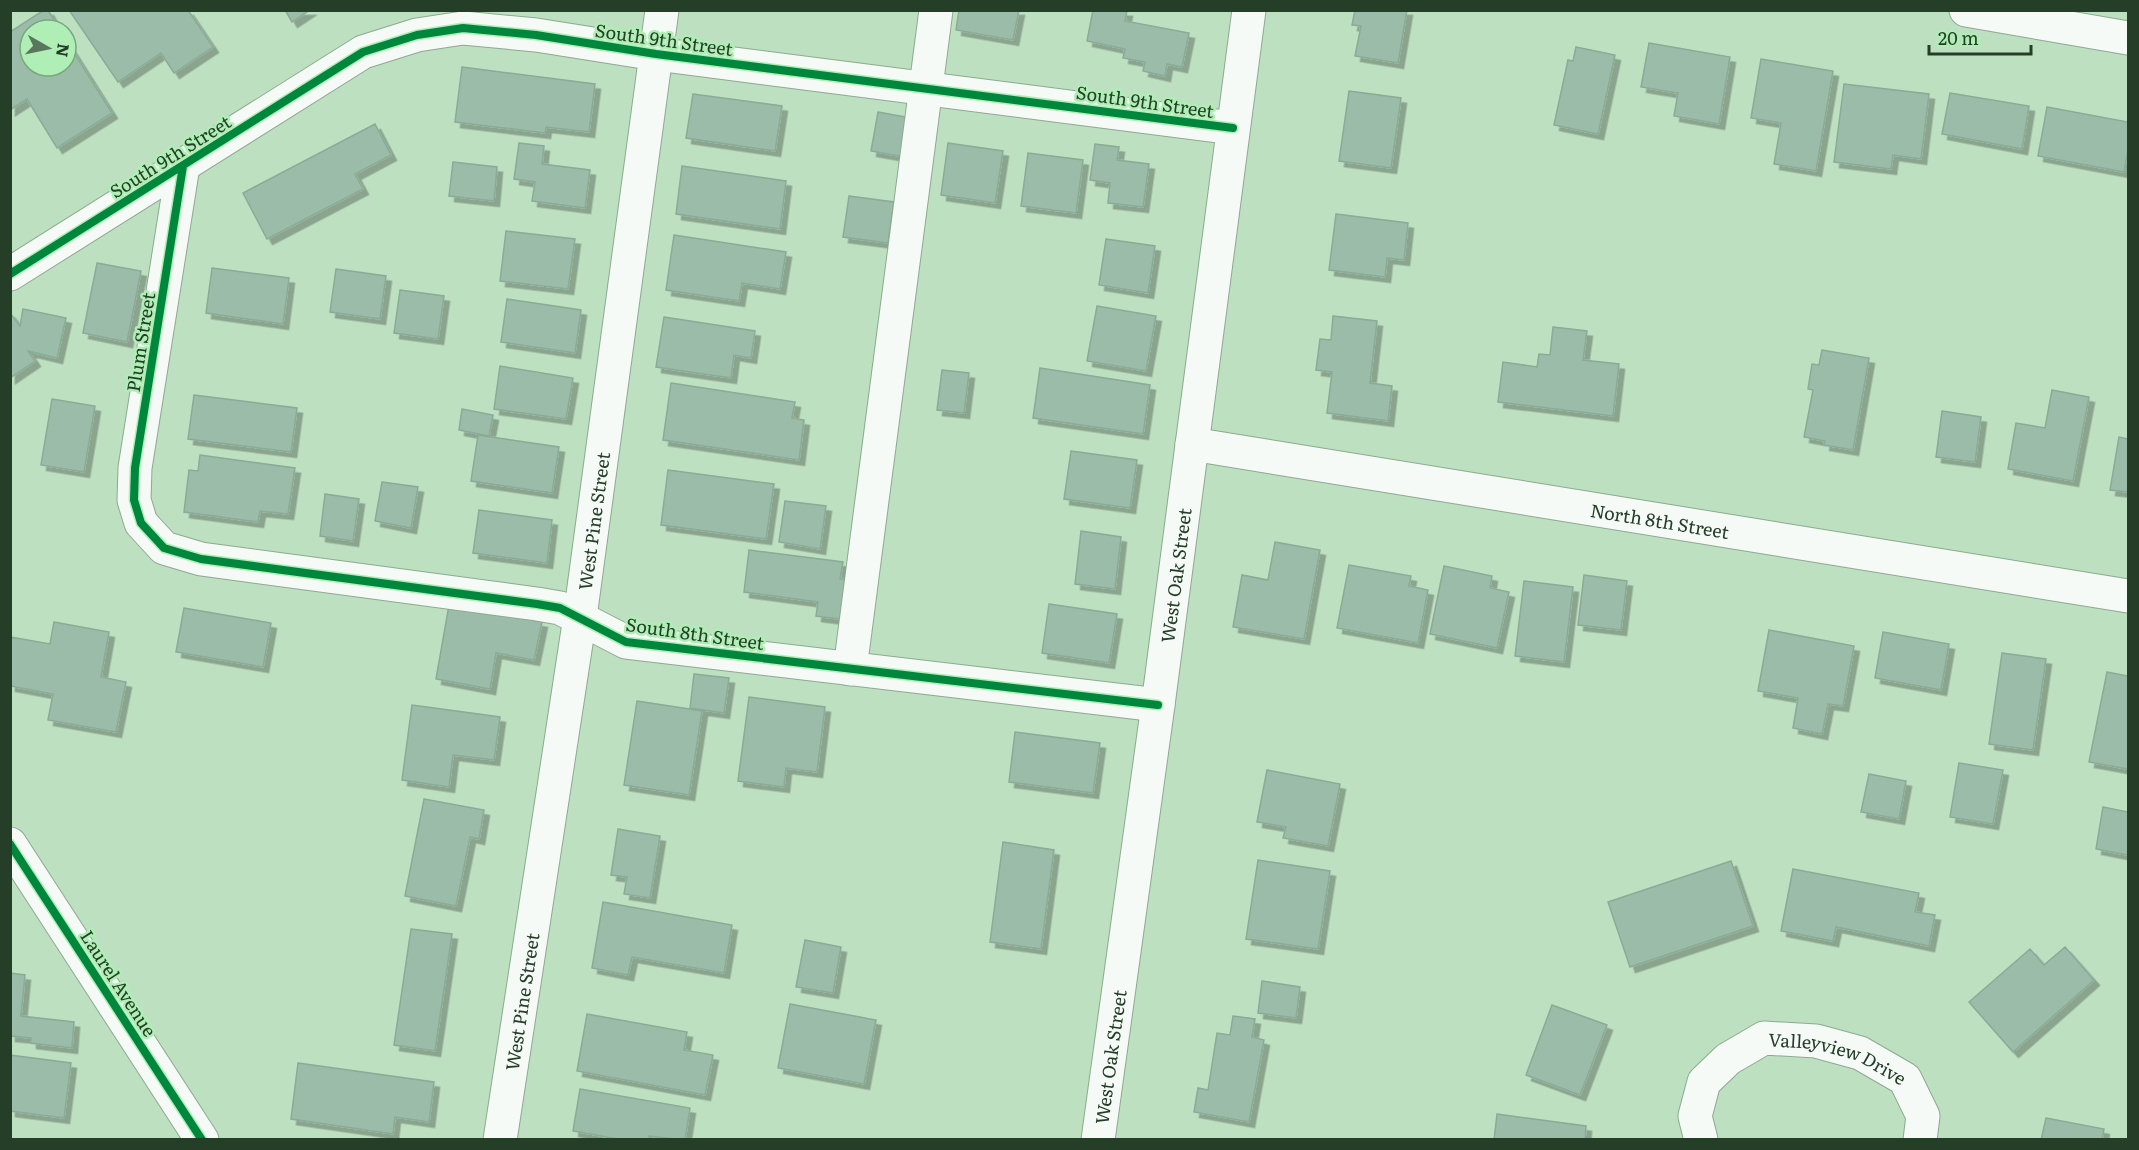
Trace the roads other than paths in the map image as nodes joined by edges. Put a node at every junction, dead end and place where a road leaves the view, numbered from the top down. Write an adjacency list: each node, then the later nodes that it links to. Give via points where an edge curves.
1 (662, 10): 6 (street, West Pine Street)
2 (936, 10): 7 (street)
3 (1249, 10): 8 (street, West Oak Street)
4 (1966, 10): 5 (street)
5 (2128, 38)
6 (656, 54): 7 (street, South 9th Street); 9 (street, South 9th Street, via 463,28 417,35 363,52); 14 (street, West Pine Street)
7 (926, 87): 8 (street, South 9th Street); 15 (street)
8 (1233, 128): 11 (street, West Oak Street)
9 (183, 166): 10 (street, South 9th Street); 12 (street, Plum Street, via 135,468 134,500)
10 (10, 274)
11 (1192, 444): 13 (street, North 8th Street); 16 (street, West Oak Street)
12 (141, 523): 14 (street, South 8th Street, via 164,548 201,559 537,604)
13 (2128, 596)
14 (580, 617): 15 (street, South 8th Street, via 626,642); 19 (street, West Pine Street)
15 (850, 669): 16 (street, South 8th Street)
16 (1158, 705): 20 (street, West Oak Street)
17 (10, 844): 18 (street, Laurel Avenue)
18 (202, 1140)
19 (500, 1140)
20 (1098, 1140)
21 (1701, 1140): 22 (street, Valleyview Drive, via 1695,1116 1704,1082 1728,1059 1764,1038 1816,1041 1860,1053 1905,1079 1923,1116)
22 (1920, 1140)

